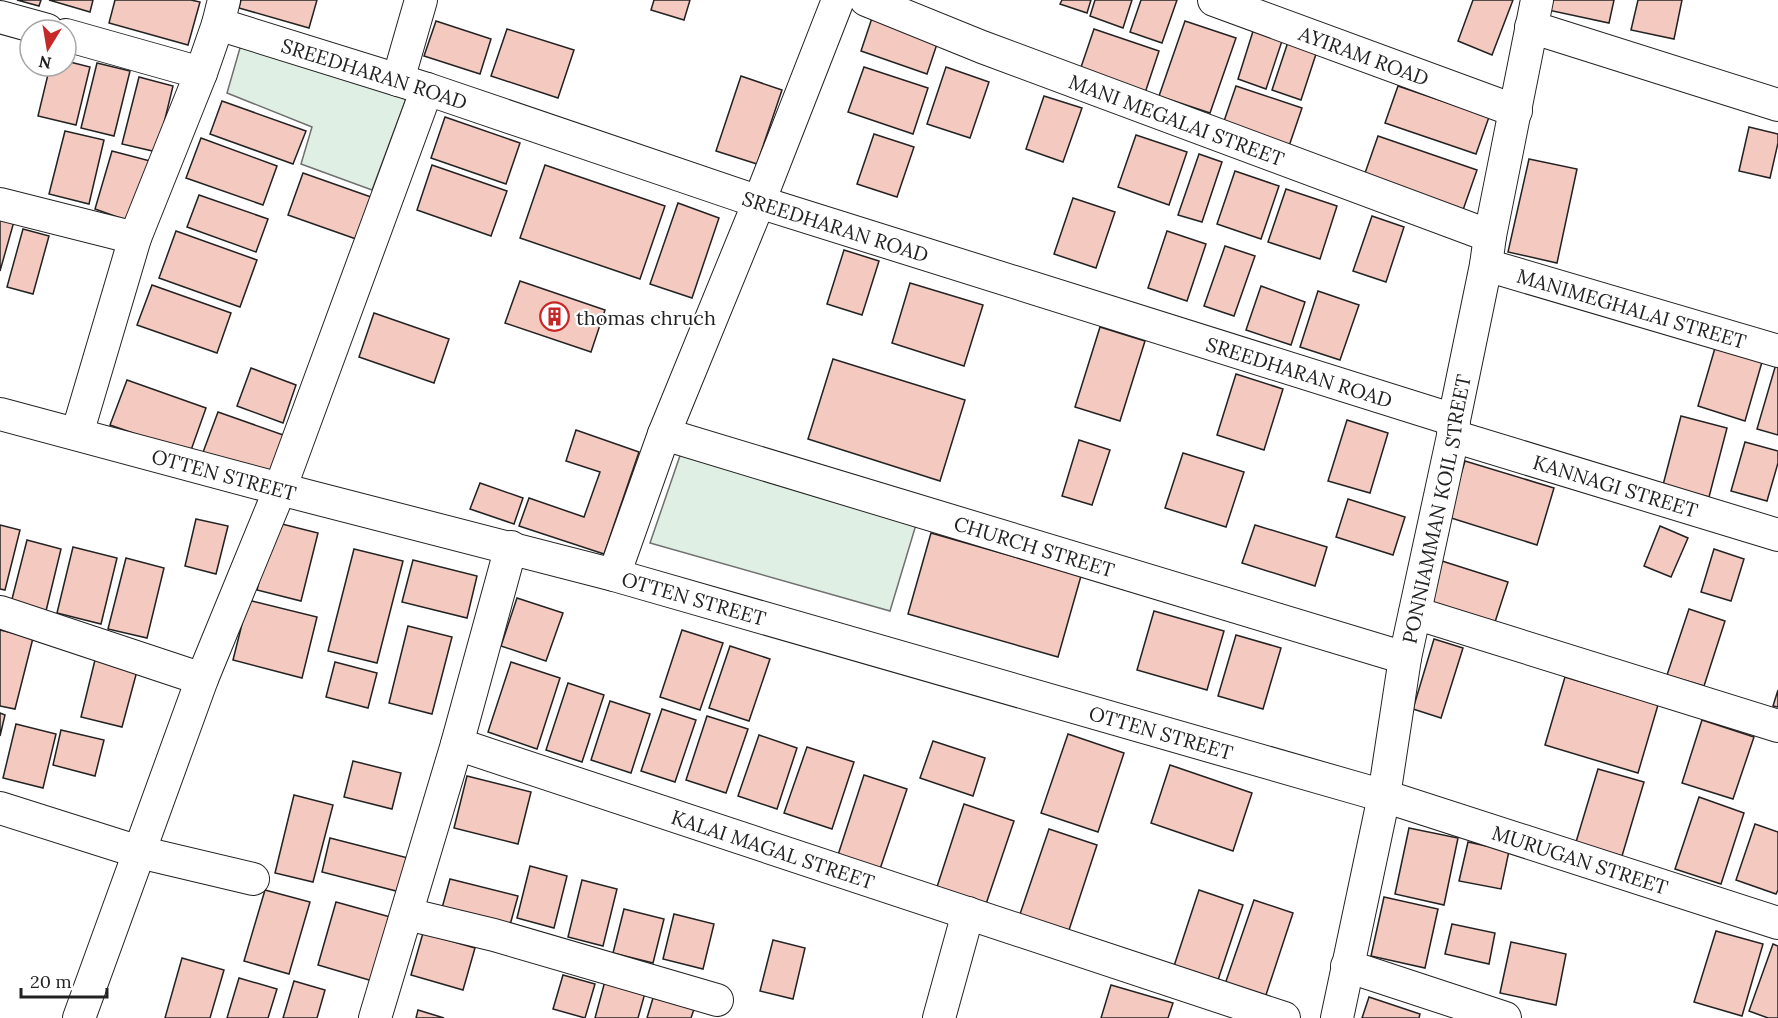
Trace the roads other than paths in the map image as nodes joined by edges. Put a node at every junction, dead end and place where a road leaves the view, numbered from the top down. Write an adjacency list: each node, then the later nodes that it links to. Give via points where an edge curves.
1 (421, 0): 11 (street)
2 (838, 0): 14 (street)
3 (866, 0): 17 (street, MANI MEGALAI STREET)
4 (1214, 0): 13 (street, AYIRAM ROAD)
5 (221, 12): 10 (street); 11 (street, SREEDHARAN ROAD)
6 (1534, 13): 12 (street); 13 (street, PONNIAMMAN KOIL STREET)
7 (0, 17): 8 (street)
8 (18, 22)
9 (78, 38): 10 (street)
10 (201, 73): 16 (street)
11 (412, 85): 14 (street, SREEDHARAN ROAD); 23 (street)
12 (1778, 105)
13 (1516, 111): 17 (street, PONNIAMMAN KOIL STREET)
14 (759, 202): 20 (street, SREEDHARAN ROAD); 22 (street)
15 (0, 204): 16 (street)
16 (135, 238): 21 (street)
17 (1488, 250): 18 (street, MANIMEGHALAI STREET); 20 (street, PONNIAMMAN KOIL STREET)
18 (1778, 351)
19 (0, 414): 21 (street, OTTEN STREET)
20 (1453, 428): 24 (street, KANNAGI STREET); 28 (street, PONNIAMMAN KOIL STREET)
21 (77, 434): 23 (street, OTTEN STREET)
22 (664, 434): 26 (street); 29 (street, CHURCH STREET)
23 (280, 489): 25 (street, OTTEN STREET); 30 (street)
24 (1778, 535)
25 (511, 548): 26 (street, OTTEN STREET); 32 (street)
26 (614, 575): 33 (street, OTTEN STREET)
27 (0, 612): 30 (street)
28 (1415, 613): 29 (street, PONNIAMMAN KOIL STREET); 31 (street)
29 (1405, 658): 33 (street, PONNIAMMAN KOIL STREET)
30 (202, 679): 35 (street)
31 (1778, 726)
32 (457, 744): 37 (street, KALAI MAGAL STREET); 38 (street)
33 (1384, 796): 39 (street, MURUGAN STREET); 40 (street, PONNIAMMAN KOIL STREET)
34 (0, 808): 35 (street)
35 (139, 852): 36 (street); 42 (street)
36 (254, 879)
37 (968, 913): 44 (street); 45 (street, KALAI MAGAL STREET)
38 (407, 914): 41 (street, via 494,935); 43 (street)
39 (1778, 923)
40 (1347, 966): 46 (street, PONNIAMMAN KOIL STREET); 47 (street)
41 (717, 1000)
42 (79, 1018)
43 (375, 1018)
44 (939, 1018)
45 (1284, 1018)
46 (1337, 1018)
47 (1505, 1018)

